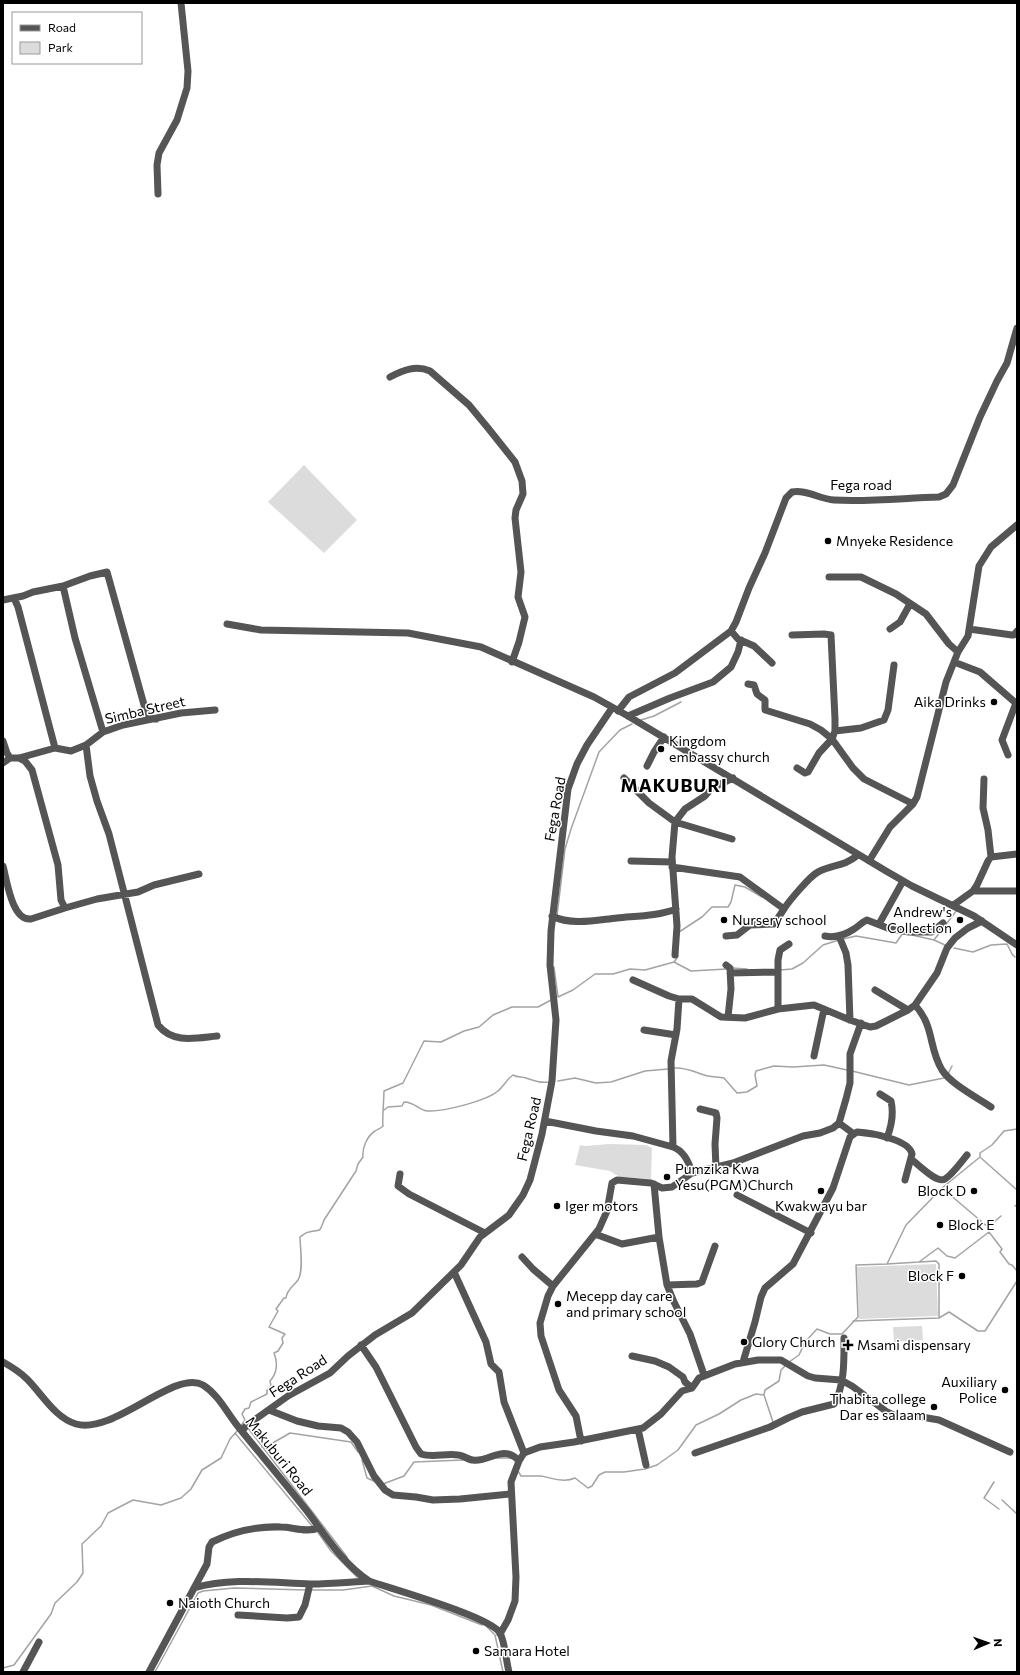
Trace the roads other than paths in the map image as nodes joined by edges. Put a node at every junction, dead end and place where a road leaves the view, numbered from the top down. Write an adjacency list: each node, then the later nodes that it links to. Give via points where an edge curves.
1 (181, 3): 2 (street, via 188,71 187,88 177,120 159,153)
2 (158, 194)
3 (1017, 328): 14 (street, Fega road, via 1007,363 980,417 950,490 939,497 850,500 827,499 792,492 786,498)
4 (390, 377): 19 (street, via 409,368 424,368 430,371 469,405 515,462 522,481 523,494 516,510 521,572 518,597 525,617)
5 (1017, 525): 13 (street, via 991,547 982,560 977,574)
6 (829, 577): 10 (street, via 854,576 867,579)
7 (62, 586): 8 (street); 28 (street, via 107,572 146,712 151,718); 30 (street)
8 (14, 598): 9 (street); 35 (street)
9 (3, 600)
10 (910, 604): 12 (street, via 900,622); 18 (street, via 926,614)
11 (227, 624): 19 (street, via 261,630 408,633 481,647)
12 (890, 628)
13 (970, 629): 15 (street, via 1012,635); 18 (street, via 966,641)
14 (731, 631): 17 (street); 25 (street, Fega road, via 675,672 629,697)
15 (1017, 631)
16 (792, 635): 29 (street, via 831,635)
17 (741, 640): 21 (street, via 754,646); 27 (street, via 731,667 713,682)
18 (958, 652): 20 (street)
19 (512, 662): 25 (street, via 586,693)
20 (954, 662): 24 (street, via 980,672); 45 (street, via 946,682 919,792)
21 (772, 663)
22 (894, 665): 29 (street, via 888,710 884,720 861,728)
23 (748, 684): 32 (street, via 754,685 757,694 765,700 765,710 810,724)
24 (1017, 704): 36 (street, via 1002,740)
25 (615, 709): 27 (street); 64 (street, Fega Road, via 587,745 568,789)
26 (215, 710): 28 (street, Simba Street, via 182,713)
27 (628, 716): 31 (street)
28 (156, 719): 30 (street, Simba Street, via 123,725)
29 (835, 731): 32 (street)
30 (103, 732): 34 (street, Simba Street)
31 (664, 737): 40 (street); 43 (street)
32 (832, 739): 41 (street, via 819,753 807,774); 45 (street, via 864,779)
33 (3, 741): 37 (street)
34 (86, 745): 35 (street, Simba Street, via 71,751); 59 (street, via 90,776)
35 (55, 748): 38 (street, Simba Street)
36 (1008, 755)
37 (10, 758): 38 (street, Simba Street); 39 (street)
38 (20, 758): 61 (street, via 26,761 32,770 58,866)
39 (3, 763)
40 (647, 766)
41 (797, 768)
42 (624, 778): 46 (street, via 649,803)
43 (733, 778): 46 (street, via 712,788 705,796 685,809); 48 (street)
44 (984, 779): 50 (street, via 982,808)
45 (913, 804): 52 (street, via 893,823)
46 (675, 822): 47 (street); 53 (street)
47 (732, 839)
48 (858, 854): 52 (street); 63 (street, via 846,864 816,873)
49 (1017, 854): 50 (street)
50 (992, 857): 57 (street)
51 (631, 861): 53 (street)
52 (869, 861): 56 (street)
53 (672, 864): 62 (street); 63 (street, via 740,877)
54 (3, 866): 61 (street, via 15,909 22,918 31,919)
55 (199, 874): 59 (street)
56 (902, 881): 60 (street); 67 (street)
57 (973, 891): 58 (street); 60 (street)
58 (1017, 891)
59 (125, 894): 61 (street); 89 (street, via 158,1025 176,1038)
60 (952, 906): 65 (street)
61 (64, 908)
62 (676, 909): 64 (street, via 658,914 586,922); 73 (street)
63 (784, 909): 68 (street, via 774,924 750,925 738,935)
64 (552, 916): 94 (street, Fega Road, via 550,965 556,1031 552,1081)
65 (982, 921): 72 (street); 80 (street, via 955,938 947,948 937,973)
66 (943, 923): 67 (street, via 932,932 908,932)
67 (879, 924): 70 (street, via 870,920 864,921)
68 (726, 936)
69 (825, 936): 70 (street)
70 (839, 936): 85 (street, via 848,965)
71 (789, 944): 75 (street, via 780,950)
72 (1017, 945)
73 (675, 955)
74 (726, 965): 76 (street, via 730,968)
75 (778, 972): 76 (street); 81 (street)
76 (730, 973): 84 (street)
77 (633, 980): 79 (street)
78 (876, 990): 83 (street)
79 (679, 999): 84 (street, via 692,999 721,1017); 88 (street)
80 (915, 1005): 83 (street); 92 (street, via 929,1028 936,1058 943,1071)
81 (778, 1009): 82 (street, via 814,1005); 84 (street, via 745,1018)
82 (824, 1009): 85 (street); 90 (street)
83 (908, 1010): 86 (street, via 876,1026 870,1027)
84 (728, 1017)
85 (850, 1020): 86 (street)
86 (861, 1023): 95 (street, via 850,1054 850,1083)
87 (644, 1030): 88 (street)
88 (676, 1035): 98 (street, via 671,1060)
89 (217, 1036)
90 (814, 1056)
91 (880, 1094): 97 (street, via 891,1101 893,1109 892,1124)
92 (991, 1107)
93 (700, 1109): 101 (street, via 716,1113)
94 (545, 1121): 98 (street, via 596,1132 633,1136); 107 (street, Fega Road, via 523,1195 509,1215)
95 (839, 1123): 96 (street); 101 (street, via 826,1131 802,1136)
96 (854, 1134): 97 (street, via 866,1133); 108 (street, via 847,1145 833,1188)
97 (887, 1138): 100 (street, via 909,1148)
98 (672, 1147): 102 (street, via 686,1158)
99 (967, 1155): 100 (street, via 946,1178 940,1180)
100 (911, 1159): 104 (street)
101 (716, 1168): 102 (street)
102 (692, 1173): 105 (street, via 672,1187 662,1188)
103 (400, 1174): 107 (street, via 398,1186 409,1194)
104 (905, 1180)
105 (654, 1184): 109 (street, via 613,1181 607,1211); 110 (street)
106 (737, 1195): 108 (street)
107 (485, 1233): 113 (street, Fega Road)
108 (811, 1233): 120 (street, via 793,1264 765,1288)
109 (595, 1234): 110 (street, via 622,1244); 115 (street)
110 (659, 1237): 114 (street)
111 (715, 1246): 114 (street, via 702,1282)
112 (522, 1257): 115 (street)
113 (454, 1272): 117 (street, Fega Road, via 412,1313); 129 (street, via 486,1342 490,1364 499,1372 504,1402)
114 (667, 1285): 121 (street, via 690,1334)
115 (553, 1286): 127 (street, via 540,1323 540,1336 558,1390 576,1416)
116 (844, 1338): 122 (street)
117 (361, 1345): 124 (street, Fega Road, via 330,1373 288,1396); 131 (street, via 376,1367 421,1454 460,1455 473,1460 506,1454 514,1456)
118 (632, 1356): 123 (street, via 656,1361 669,1367)
119 (3, 1362): 126 (street, Makuburi Road, via 26,1378 61,1416 75,1424 96,1425 166,1390 197,1383 209,1390)
120 (743, 1362): 121 (street); 122 (street, via 781,1360 808,1376)
121 (704, 1375): 123 (street)
122 (841, 1380): 128 (street, via 898,1417 916,1416 940,1420); 130 (street, via 837,1399 830,1406 802,1412 770,1428)
123 (692, 1388): 125 (street, via 682,1391 661,1414)
124 (269, 1410): 126 (street, Fega Road); 133 (street, via 297,1421 341,1428 348,1432 357,1442 374,1476 390,1494 434,1500)
125 (638, 1429): 127 (street); 132 (street)
126 (242, 1431): 134 (street, Makuburi Road)
127 (582, 1441): 129 (street, via 540,1447)
128 (1010, 1452)
129 (524, 1453): 131 (street)
130 (695, 1453)
131 (519, 1461): 133 (street, via 512,1477)
132 (646, 1465)
133 (511, 1494): 139 (street, via 515,1529 516,1586 513,1609)
134 (318, 1528): 135 (street, Makuburi Road, via 357,1573); 137 (street, via 243,1530 214,1541 209,1547 207,1564)
135 (369, 1581): 136 (street); 139 (street, Makuburi Road, via 470,1615 493,1626)
136 (310, 1584): 137 (street, via 270,1581 209,1584); 138 (street, via 299,1617)
137 (194, 1588): 142 (street)
138 (238, 1615)
139 (500, 1634): 143 (street)
140 (39, 1642): 141 (street)
141 (23, 1672)
142 (149, 1672)
143 (509, 1672)

